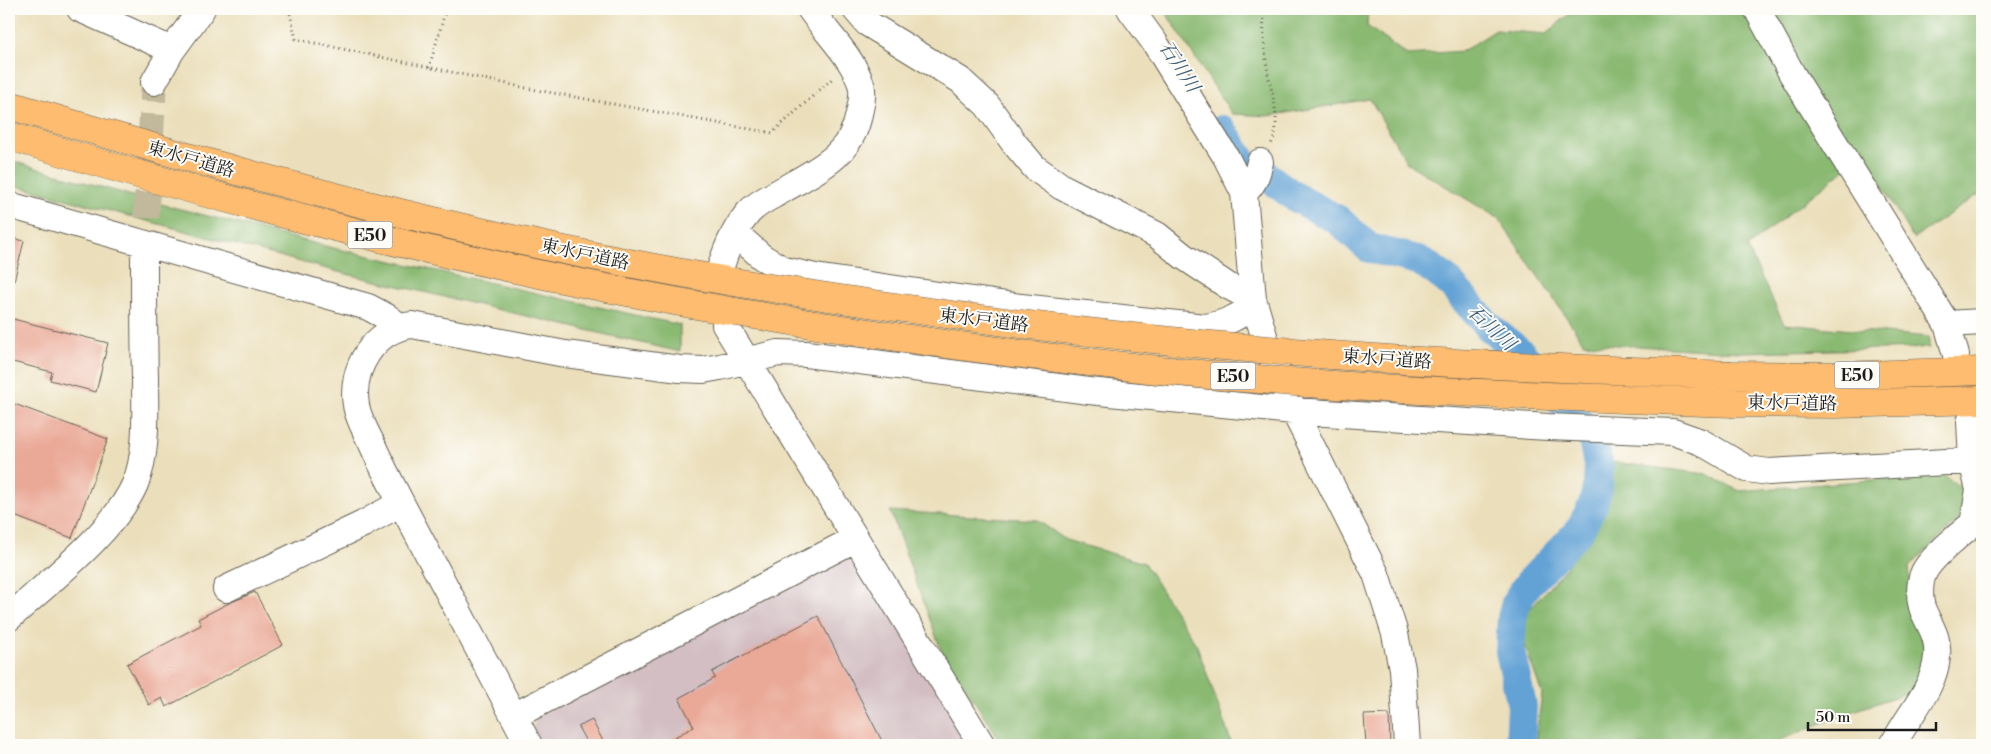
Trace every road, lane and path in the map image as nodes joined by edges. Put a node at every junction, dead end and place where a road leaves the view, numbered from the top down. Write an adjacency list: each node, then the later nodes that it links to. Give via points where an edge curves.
1 (80, 9): 10 (street)
2 (202, 9): 10 (street)
3 (290, 9): 12 (path, via 296,38)
4 (446, 9): 12 (path)
5 (810, 9): 11 (street)
6 (855, 9): 21 (street, via 866,22 960,80 987,105 1035,168 1062,187 1157,235 1183,256)
7 (1130, 9): 16 (street, via 1221,149)
8 (1264, 9): 16 (path, via 1264,42 1276,112 1274,139)
9 (1758, 9): 24 (street, via 1792,74)
10 (172, 50): 13 (street)
11 (851, 61): 12 (path, via 772,133); 18 (street, via 862,86 861,105 857,127 846,147 832,160 766,199 750,212)
12 (429, 68)
13 (154, 82)
14 (9, 105): 20 (highway, 東水戸道路 / E50, via 282,184 460,228 641,266)
15 (9, 136): 22 (highway, 東水戸道路 / E50, via 275,212)
16 (1253, 178): 21 (street)
17 (9, 205): 25 (street, via 368,306)
18 (735, 233): 20 (street, via 727,248); 21 (street, via 762,257 784,270 1021,306 1205,327 1236,319)
19 (144, 257): 36 (street, via 145,411 135,483 123,505 95,539)
20 (728, 274): 28 (highway, 東水戸道路 / E50, bridge, via 927,312 1040,327 1403,360 1731,375 1835,376)
21 (1254, 302): 29 (street, via 1268,349)
22 (731, 318): 27 (street); 30 (highway, 東水戸道路 / E50, bridge, via 1151,369 1276,380 1487,394)
23 (1982, 322): 24 (street)
24 (1947, 324): 26 (street)
25 (399, 326): 27 (street, via 412,325 565,354 680,369 703,370); 32 (street, via 380,337 365,356 355,394 364,428)
26 (1956, 355)
27 (746, 361): 29 (street, via 778,353 806,354 1089,391); 34 (street)
28 (1982, 371)
29 (1294, 411): 31 (street, via 1548,428 1673,432 1701,442 1747,469 1769,472); 40 (street, via 1372,565 1386,600 1402,668)
30 (1976, 411): 31 (street)
31 (1977, 461): 33 (street)
32 (401, 503): 35 (street); 37 (street)
33 (1978, 520): 41 (street, via 1924,572 1920,587 1923,609 1938,642 1937,658 1932,678)
34 (856, 539): 37 (street); 39 (street)
35 (226, 589)
36 (14, 604)
37 (514, 716): 38 (street)
38 (529, 745)
39 (982, 745)
40 (1407, 745)
41 (1893, 745)

